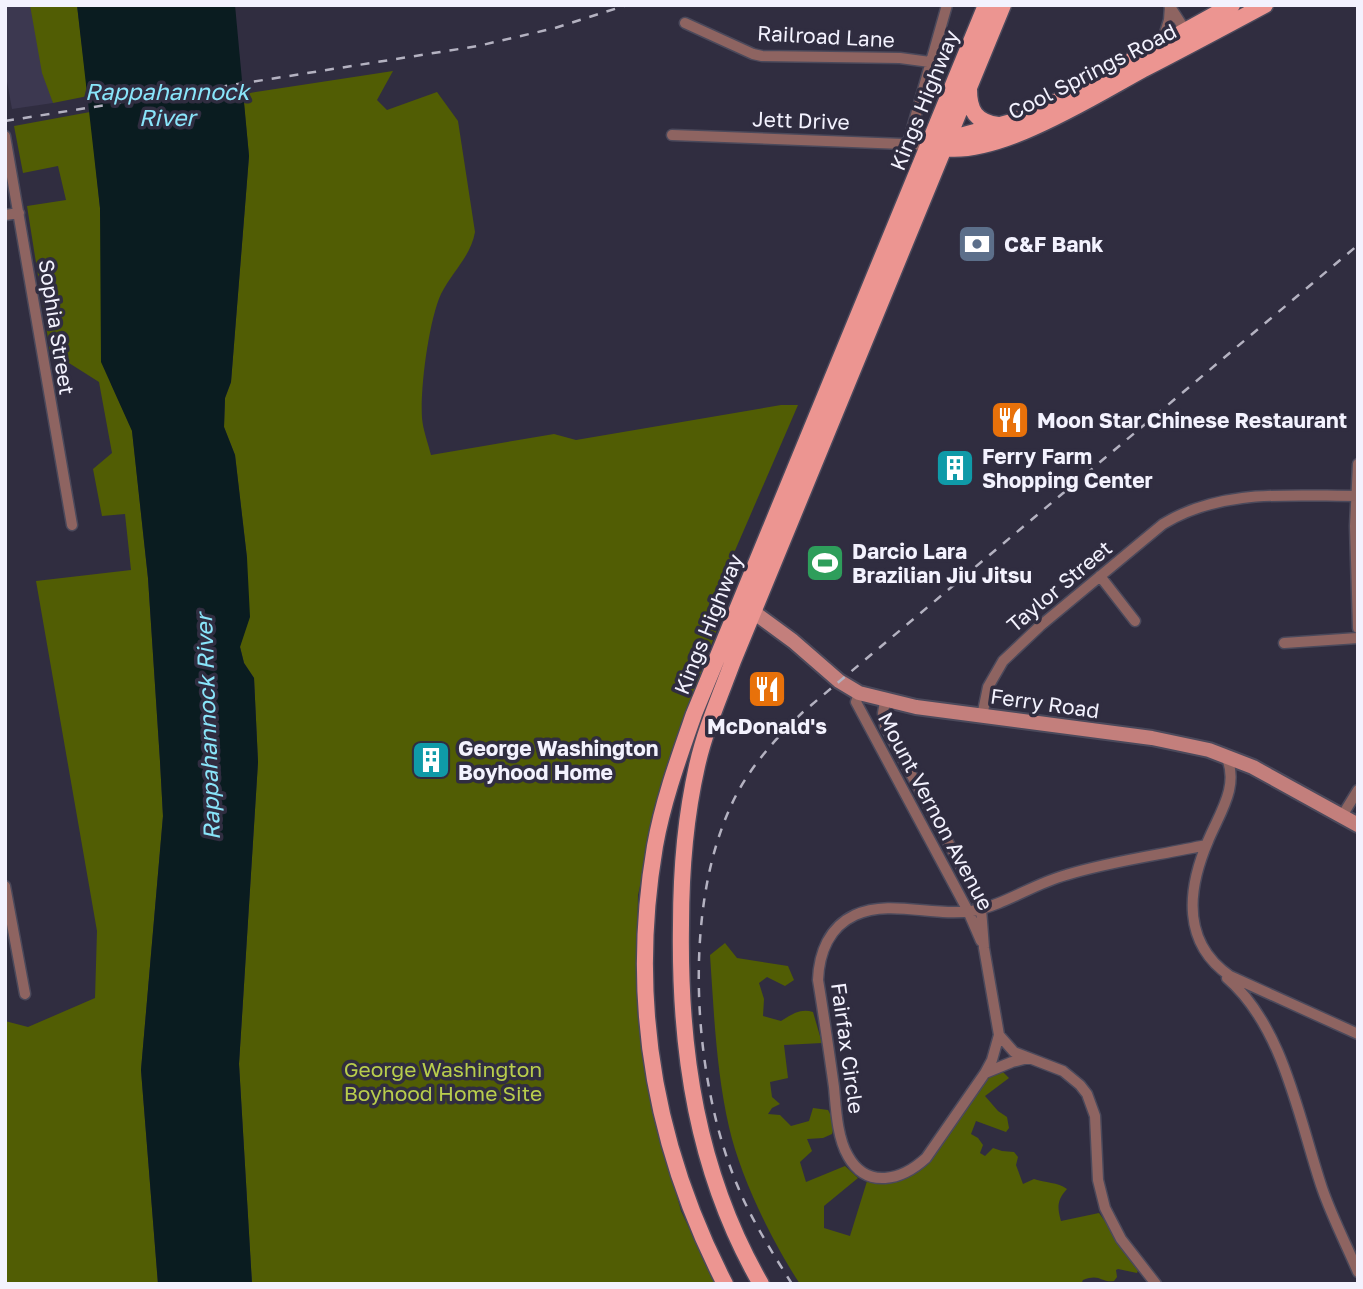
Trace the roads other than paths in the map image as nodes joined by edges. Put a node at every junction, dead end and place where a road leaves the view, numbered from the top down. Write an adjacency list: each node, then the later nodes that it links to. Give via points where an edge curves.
1 (947, 5): 10 (street)
2 (986, 5): 17 (main road, Kings Highway)
3 (1003, 5): 12 (main road, Kings Highway)
4 (1232, 5): 8 (main road, Cool Springs Road)
5 (1265, 5): 11 (main road, Cool Springs Road)
6 (1169, 6): 8 (street); 9 (street)
7 (685, 23): 10 (street, Railroad Lane, via 762,56)
8 (1185, 30): 9 (main road, Cool Springs Road); 11 (main road, via 1184,38 1160,53)
9 (1161, 43): 13 (main road, Cool Springs Road, via 1063,98)
10 (930, 62): 16 (street)
11 (1151, 66): 17 (main road, Cool Springs Road, via 1020,133 966,148)
12 (970, 86): 13 (main road, via 972,112 982,121); 17 (main road, Kings Highway)
13 (998, 125): 17 (main road, Cool Springs Road)
14 (672, 135): 16 (street, Jett Drive)
15 (5, 136): 18 (street, Sophia Street)
16 (908, 143): 17 (street, Jett Drive)
17 (940, 144): 24 (main road, Kings Highway)
18 (19, 213): 19 (street); 22 (street, Sophia Street)
19 (5, 215)
20 (1358, 464): 21 (street)
21 (1357, 496): 23 (street, Taylor Street, via 1256,496 1195,508 1163,524); 26 (street)
22 (72, 525)
23 (1100, 576): 25 (street); 31 (street, Taylor Street, via 1003,661 986,692)
24 (747, 606): 29 (main road, Ferry Road); 48 (main road, Kings Highway, via 694,714 662,814 649,887 644,962 650,1055 665,1133 692,1216); 49 (main road, Kings Highway, via 691,793 682,879 680,978 685,1051 701,1138 719,1195)
25 (1135, 621)
26 (1358, 628)
27 (1358, 638): 28 (street)
28 (1284, 643)
29 (859, 693): 30 (main road, Ferry Road); 39 (street, Mount Vernon Avenue, via 856,702)
30 (886, 701): 31 (main road, Ferry Road); 38 (street, Mount Vernon Avenue, via 885,726 965,870)
31 (982, 716): 32 (main road, Ferry Road, via 1152,738)
32 (1226, 756): 34 (main road, Ferry Road); 36 (street, via 1230,790)
33 (1358, 790): 34 (street)
34 (1342, 816): 35 (main road, Ferry Road)
35 (1358, 825)
36 (1206, 845): 38 (street, Fairfax Circle, via 1065,875); 41 (street, via 1195,882 1193,913 1196,935)
37 (5, 886): 42 (street)
38 (981, 909): 39 (street, Fairfax Circle); 40 (street, Mount Vernon Avenue)
39 (968, 911): 40 (street, Mount Vernon Avenue); 46 (street, Fairfax Circle, via 866,911 837,927 825,944 818,980 839,1123 849,1159 864,1173 879,1178 906,1173 926,1158)
40 (984, 948): 44 (street, Mount Vernon Avenue)
41 (1215, 966): 43 (street); 47 (street, via 1251,1006 1273,1041 1323,1191)
42 (25, 994)
43 (1358, 1034)
44 (999, 1035): 45 (street, via 1008,1048); 46 (street, Fairfax Circle)
45 (1029, 1058): 46 (street); 50 (street, via 1063,1071 1087,1094 1095,1116 1098,1180 1105,1208 1121,1239)
46 (985, 1073)
47 (1358, 1272)
48 (724, 1284)
49 (761, 1284)
50 (1156, 1284)

